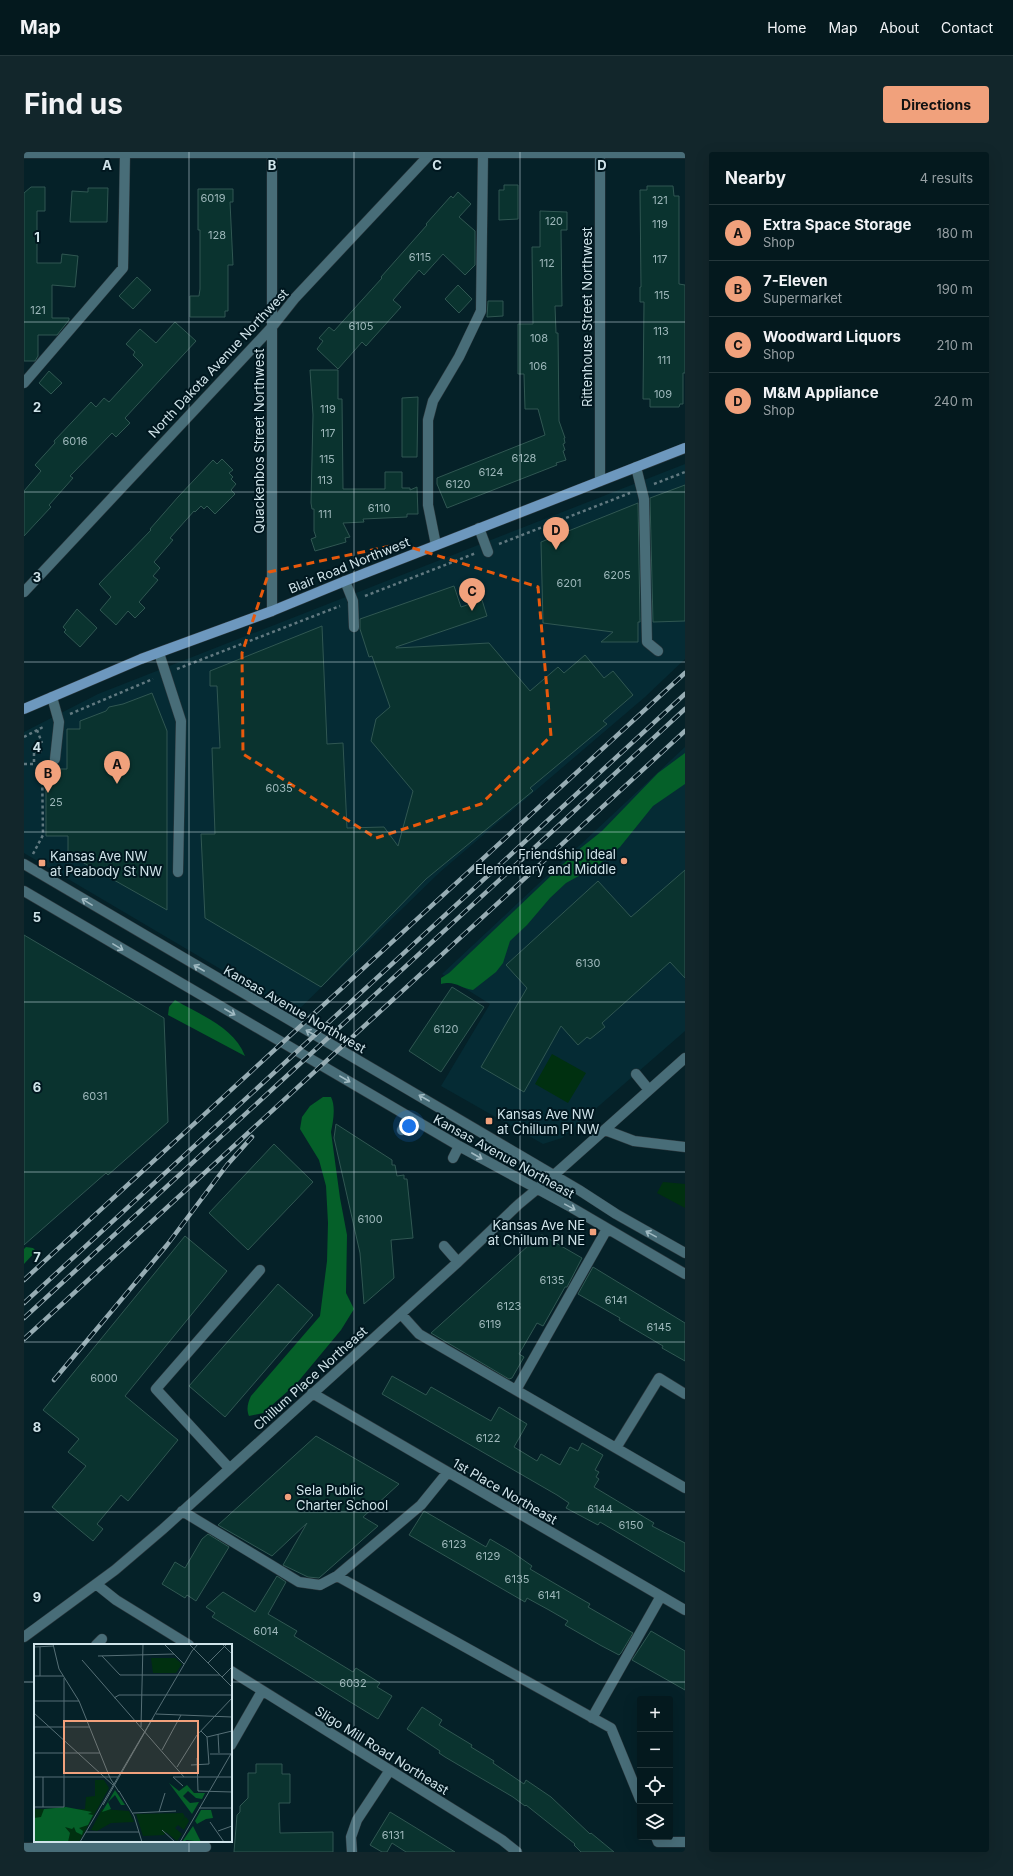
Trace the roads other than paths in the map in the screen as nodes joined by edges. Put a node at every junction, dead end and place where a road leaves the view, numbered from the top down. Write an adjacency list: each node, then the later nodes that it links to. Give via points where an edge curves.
1 (272, 152): 3 (street); 4 (street); 8 (street, Quackenbos Street Northwest)
2 (24, 153): 3 (street)
3 (125, 153): 9 (street, via 123,268)
4 (432, 153): 5 (street); 8 (street, North Dakota Avenue Northwest, via 295,298)
5 (483, 153): 6 (street); 14 (street, via 481,312 434,400 428,420 428,505)
6 (600, 153): 7 (street); 12 (street, Rittenhouse Street Northwest)
7 (685, 153)
8 (272, 327): 17 (street, North Dakota Avenue Northwest); 18 (street, Quackenbos Street Northwest)
9 (24, 383)
10 (685, 448): 11 (main road, Blair Road Northwest)
11 (636, 467): 12 (main road, Blair Road Northwest); 20 (street, via 644,499 647,642)
12 (600, 481): 13 (main road, Blair Road Northwest)
13 (479, 528): 14 (main road, Blair Road Northwest); 15 (street)
14 (436, 545): 16 (main road, Blair Road Northwest)
15 (488, 552)
16 (345, 581): 18 (main road, Blair Road Northwest); 19 (street, via 353,601)
17 (24, 592)
18 (272, 611): 21 (main road, Blair Road Northwest)
19 (354, 627)
20 (658, 651)
21 (159, 653): 22 (main road, Blair Road Northwest); 26 (street, via 181,721)
22 (52, 697): 23 (main road, Blair Road Northwest); 24 (street, via 58,722)
23 (24, 709)
24 (56, 759)
25 (24, 864): 37 (street, Kansas Avenue Northwest, one-way to 25)
26 (178, 872)
27 (24, 891): 31 (street, Kansas Avenue Northeast, one-way to 31)
28 (685, 1058): 30 (street, Chillum Place Northeast)
29 (636, 1074): 30 (street)
30 (649, 1090): 33 (street, Chillum Place Northeast)
31 (409, 1116): 32 (street); 34 (street, Kansas Avenue Northeast)
32 (402, 1130)
33 (605, 1130): 35 (street, via 625,1139); 37 (street, Chillum Place Northeast)
34 (459, 1146): 36 (street); 38 (street, Kansas Avenue Northeast, one-way to 38)
35 (685, 1147)
36 (453, 1158)
37 (554, 1175): 38 (street, Chillum Place Northeast); 41 (street, Kansas Avenue Northeast, one-way to 37)
38 (536, 1189): 39 (street, Kansas Avenue Northeast, one-way to 39); 42 (street, Chillum Place Northeast)
39 (607, 1229): 44 (street, Kansas Avenue Northeast); 46 (street)
40 (444, 1246): 42 (street)
41 (685, 1253)
42 (458, 1262): 45 (street, Chillum Place Northeast)
43 (260, 1270): 50 (street, via 156,1389)
44 (685, 1274)
45 (401, 1314): 46 (street, via 420,1334); 47 (street, Chillum Place Northeast)
46 (516, 1390): 49 (street)
47 (312, 1393): 50 (street, Chillum Place Northeast); 51 (street, 1st Place Northeast)
48 (685, 1394): 49 (street, via 659,1378)
49 (616, 1448): 52 (street)
50 (228, 1468): 53 (street, Chillum Place Northeast)
51 (447, 1473): 54 (street, via 421,1505); 56 (street, 1st Place Northeast)
52 (685, 1488)
53 (182, 1511): 54 (street, via 299,1582 320,1585); 55 (street, Chillum Place Northeast)
54 (337, 1576): 62 (street)
55 (96, 1584): 58 (street, Chillum Place Northeast); 59 (street, via 116,1600)
56 (660, 1596): 57 (street, 1st Place Northeast); 62 (street)
57 (685, 1610)
58 (24, 1637)
59 (187, 1644)
60 (232, 1672): 61 (street, Sligo Mill Road Northeast)
61 (262, 1691): 63 (street); 64 (street, Sligo Mill Road Northeast)
62 (592, 1718): 65 (street, via 611,1728)
63 (232, 1743)
64 (390, 1770): 72 (street, via 357,1820 351,1837); 73 (street, Sligo Mill Road Northeast)
65 (637, 1792)
66 (657, 1840): 67 (street)
67 (685, 1842)
68 (61, 1847): 69 (street); 71 (street)
69 (126, 1847): 70 (street)
70 (206, 1847)
71 (24, 1848)
72 (352, 1852)
73 (517, 1852)

